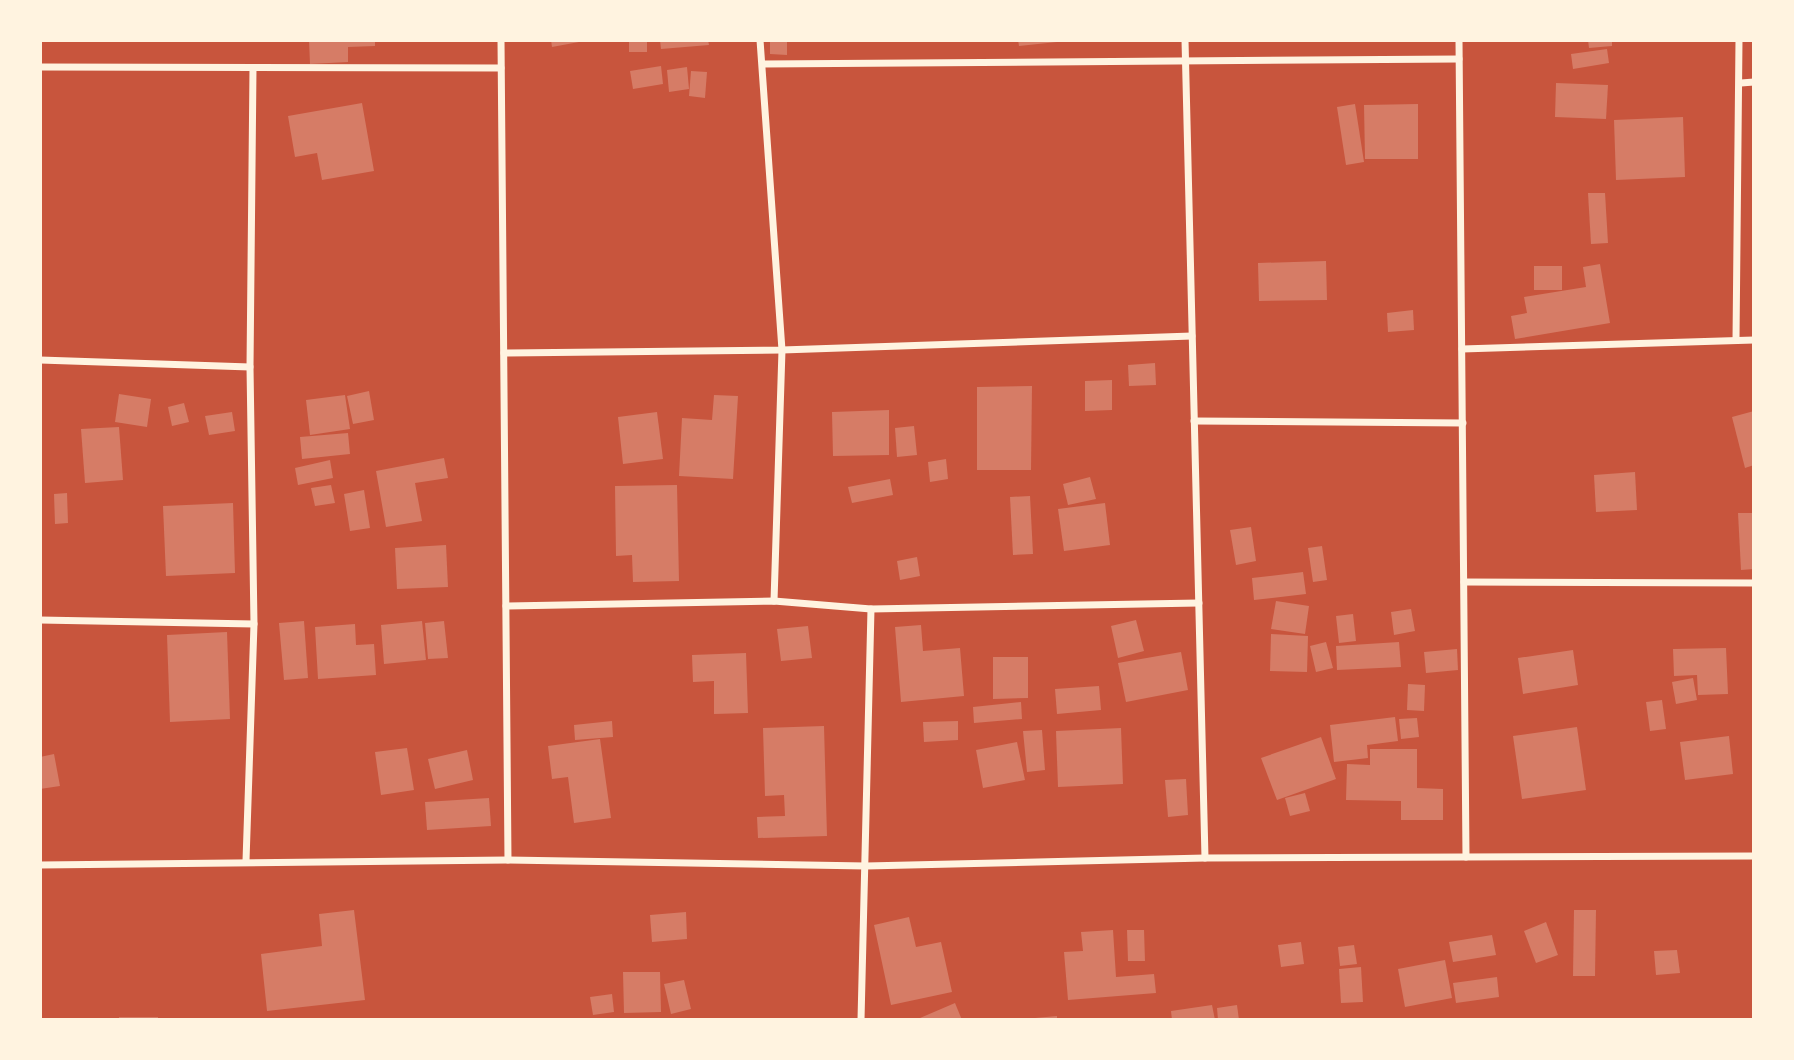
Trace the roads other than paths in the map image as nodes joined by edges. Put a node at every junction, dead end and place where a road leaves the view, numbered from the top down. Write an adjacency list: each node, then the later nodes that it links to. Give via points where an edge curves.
1 (501, 40): 11 (street)
2 (761, 40): 8 (street)
3 (1185, 40): 7 (street)
4 (1459, 40): 6 (street)
5 (1739, 40): 13 (street)
6 (1459, 59): 7 (street); 17 (street)
7 (1186, 61): 8 (street); 14 (street)
8 (763, 64): 18 (street)
9 (40, 68): 10 (street)
10 (253, 68): 11 (street); 21 (street)
11 (501, 68): 19 (street)
12 (1754, 82): 13 (street)
13 (1741, 83): 15 (street)
14 (1192, 337): 18 (street); 22 (street)
15 (1736, 340): 16 (street); 17 (street)
16 (1754, 340)
17 (1462, 349): 23 (street)
18 (782, 350): 19 (street); 26 (street)
19 (504, 354): 28 (street)
20 (40, 360): 21 (street)
21 (250, 368): 31 (street)
22 (1194, 421): 23 (street); 27 (street)
23 (1462, 423): 24 (street)
24 (1464, 582): 25 (street); 33 (street)
25 (1754, 583)
26 (774, 601): 28 (street); 29 (street)
27 (1199, 603): 29 (street); 34 (street)
28 (506, 606): 35 (street)
29 (871, 609): 38 (street)
30 (40, 620): 31 (street)
31 (254, 624): 36 (street)
32 (1754, 856): 33 (street)
33 (1466, 857): 34 (street)
34 (1205, 858): 38 (street)
35 (508, 860): 36 (street); 38 (street)
36 (246, 861): 37 (street)
37 (40, 865)
38 (866, 866): 39 (street)
39 (861, 1020)

